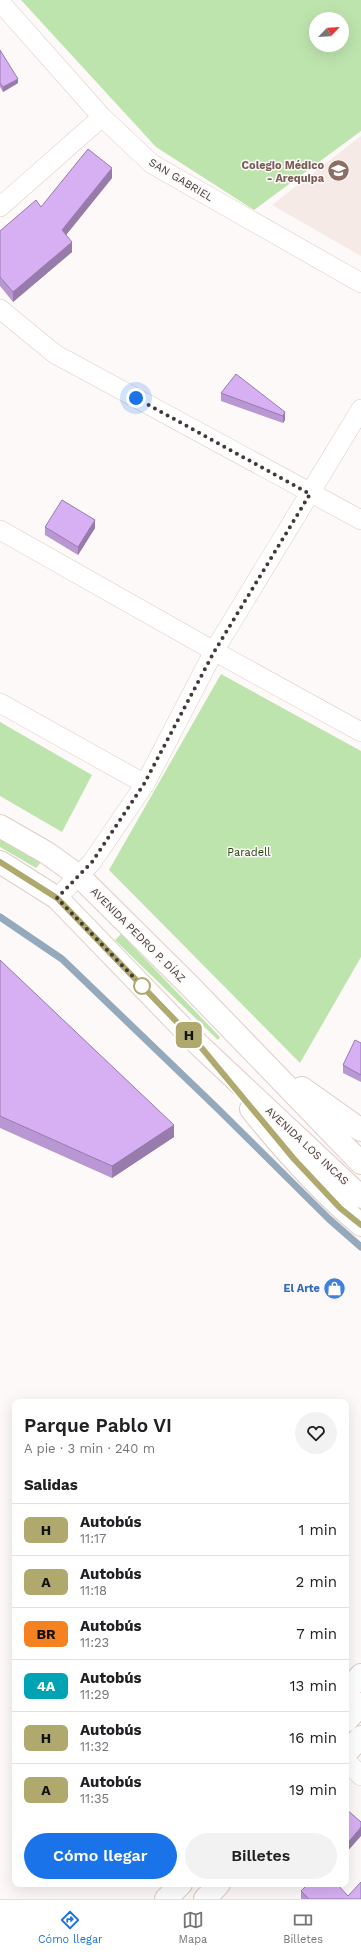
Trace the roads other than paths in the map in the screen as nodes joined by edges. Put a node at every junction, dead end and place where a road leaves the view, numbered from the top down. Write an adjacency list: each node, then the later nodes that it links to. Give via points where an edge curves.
1 (0, 2): 2 (street, SAN GABRIEL)
2 (102, 117): 3 (street); 4 (street, SAN GABRIEL, via 152,164)
3 (0, 207)
4 (361, 283)
5 (0, 308): 7 (street, via 55,354)
6 (361, 409): 7 (street)
7 (310, 494): 8 (street); 10 (street)
8 (361, 520)
9 (0, 530): 10 (street)
10 (214, 652): 12 (street); 13 (street)
11 (0, 703): 13 (street)
12 (361, 732)
13 (144, 784): 16 (street, via 92,862)
14 (0, 826): 16 (main road, AVENIDA PEDRO P. DÍAZ, via 47,853)
15 (0, 862): 17 (main road)
16 (79, 876): 17 (street); 19 (main road, AVENIDA PEDRO P. DÍAZ)
17 (57, 898): 18 (main road)
18 (200, 1046): 22 (main road, AVENIDA LOS INCAS); 23 (main road, via 294,1159 340,1208)
19 (262, 1060): 20 (main road); 21 (main road)
20 (361, 1130)
21 (361, 1163)
22 (361, 1197)
23 (361, 1225)
24 (361, 1675): 25 (main road)
25 (349, 1689)
26 (361, 1704): 27 (main road)
27 (349, 1717)
28 (361, 1721): 29 (main road)
29 (349, 1735)
30 (361, 1737): 31 (main road)
31 (349, 1750)
32 (349, 1763): 33 (street)
33 (361, 1776)
34 (178, 1887): 36 (main road)
35 (216, 1887): 37 (main road)
36 (166, 1899)
37 (204, 1899)

